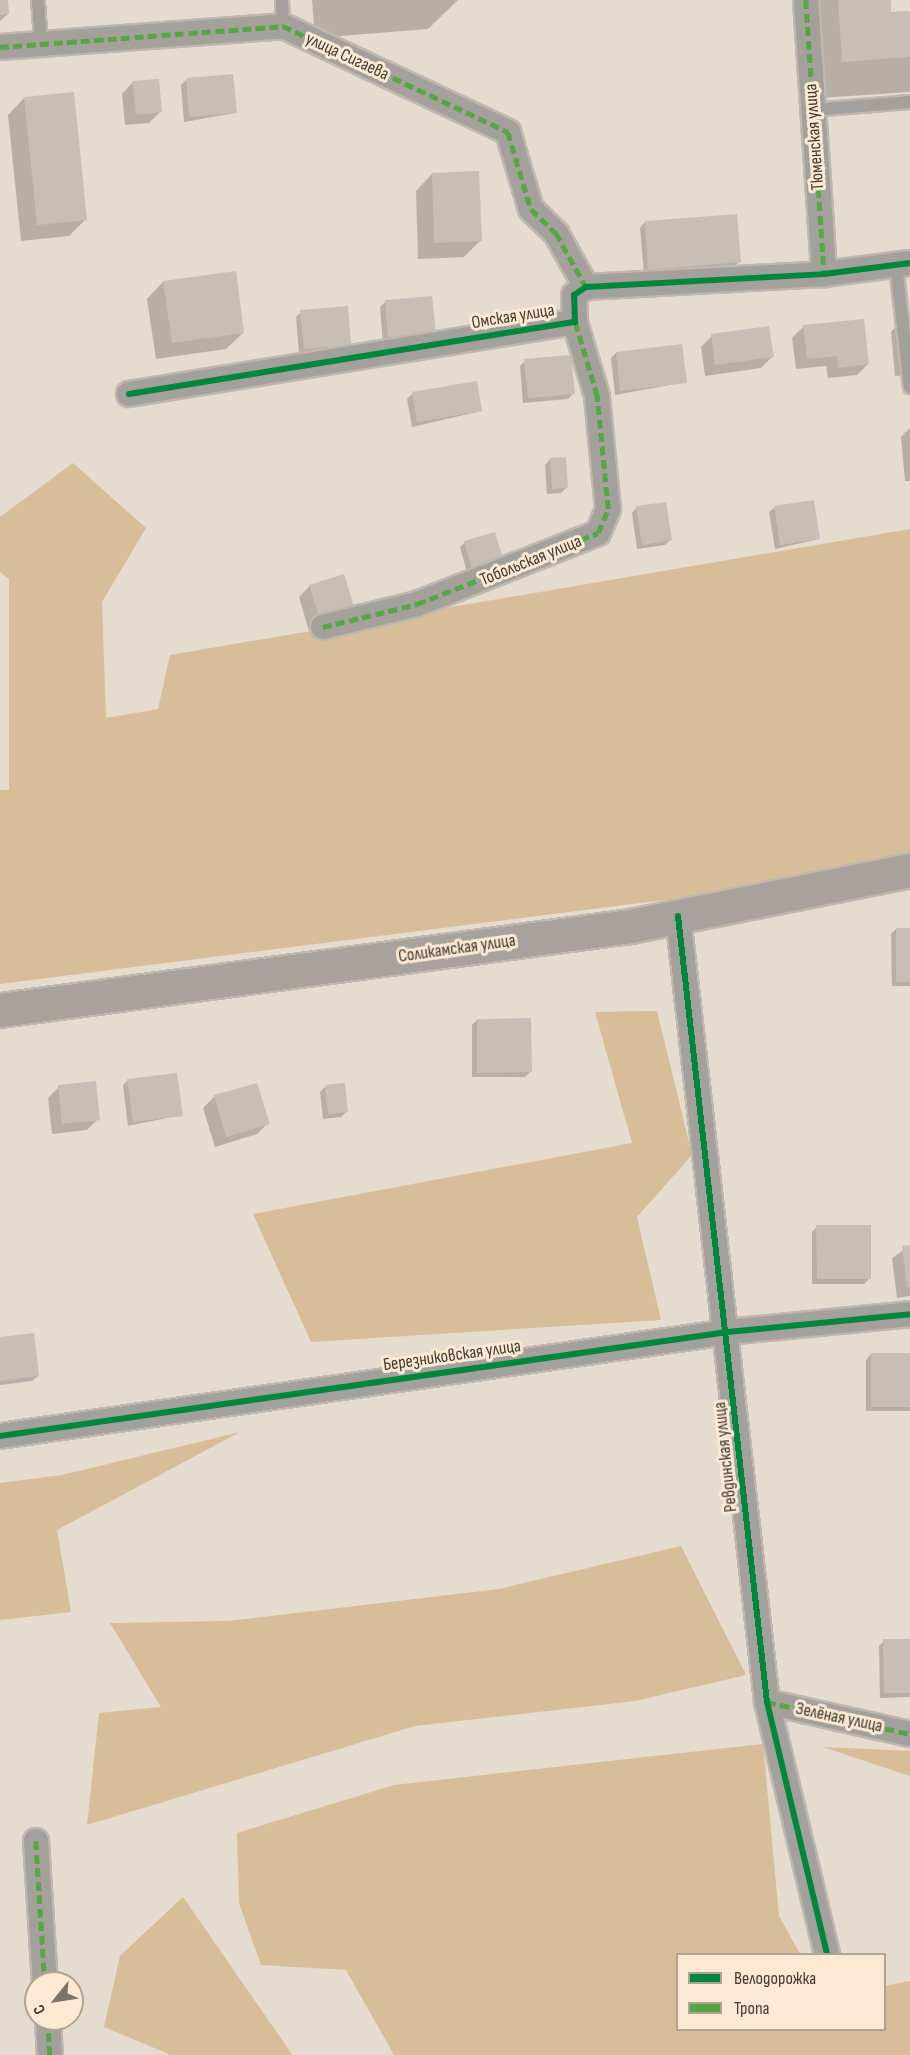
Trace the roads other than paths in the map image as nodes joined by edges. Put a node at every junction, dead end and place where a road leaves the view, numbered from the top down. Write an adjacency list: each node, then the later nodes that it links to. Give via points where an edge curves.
1 (38, 0): 5 (lane)
2 (282, 0): 4 (lane)
3 (806, 0): 8 (street, Тюменская улица)
4 (283, 26): 5 (street, улица Сигаева); 11 (street, улица Сигаева, via 508,132 531,209 556,232)
5 (41, 44): 6 (street, улица Сигаева)
6 (0, 47)
7 (910, 102): 8 (lane)
8 (813, 110): 10 (street, Тюменская улица)
9 (903, 264): 10 (street); 13 (lane)
10 (824, 274): 11 (street)
11 (586, 287): 12 (street, Омская улица, via 574,295)
12 (575, 322): 14 (street, Омская улица); 15 (street, Тобольская улица, via 597,396 608,508 598,533 417,604)
13 (910, 387)
14 (129, 394)
15 (323, 627)
16 (910, 870): 17 (main road, Соликамская улица)
17 (678, 916): 18 (main road, Соликамская улица); 20 (street, Ревдинская улица)
18 (0, 1010)
19 (910, 1314): 20 (street, Березниковская улица)
20 (728, 1332): 21 (street, Березниковская улица); 22 (street, Ревдинская улица)
21 (0, 1436)
22 (767, 1702): 23 (street, Зелёная улица); 25 (street, Ревдинская улица)
23 (910, 1734)
24 (36, 1841): 26 (street)
25 (827, 1953)
26 (44, 1971)
27 (49, 2031): 28 (street)
28 (50, 2055)

